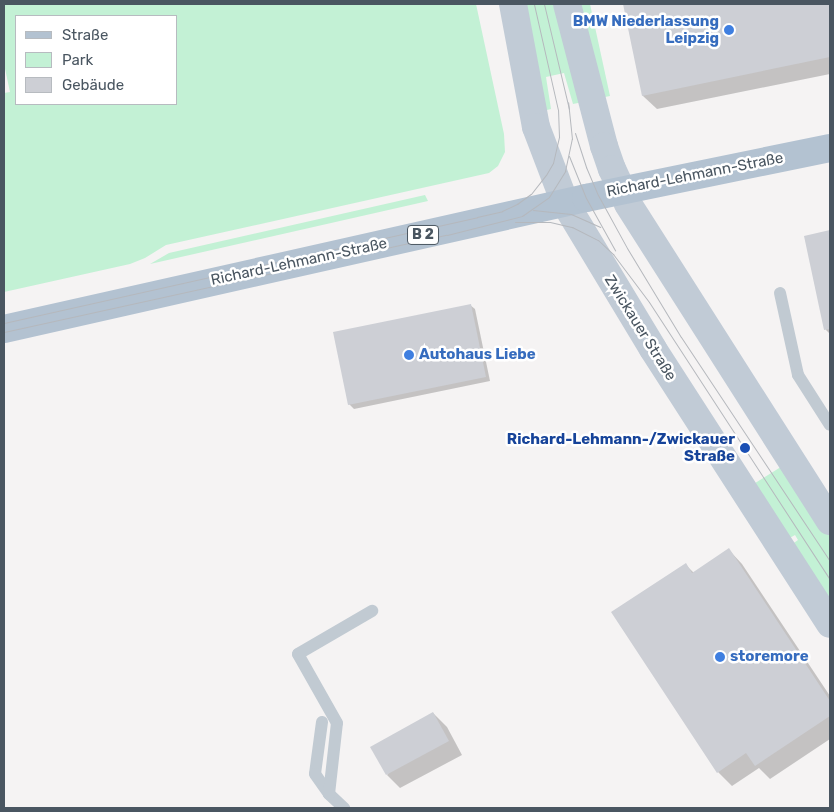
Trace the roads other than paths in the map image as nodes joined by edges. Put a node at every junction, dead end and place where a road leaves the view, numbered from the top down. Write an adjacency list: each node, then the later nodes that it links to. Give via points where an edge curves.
1 (514, 4): 5 (main road, Zwickauer Straße, via 536,127)
2 (567, 4): 4 (main road, via 604,146)
3 (830, 148): 4 (main road, Richard-Lehmann-Straße / B 2)
4 (621, 190): 5 (main road, Richard-Lehmann-Straße / B 2); 9 (main road, via 650,242)
5 (565, 203): 7 (main road, Richard-Lehmann-Straße / B 2); 11 (main road, Zwickauer Straße, via 648,342)
6 (780, 293): 8 (lane, via 798,375)
7 (4, 329)
8 (830, 425)
9 (830, 521)
10 (372, 611): 13 (lane, via 298,654 338,723)
11 (830, 624)
12 (322, 722): 13 (lane, via 315,774)
13 (329, 794): 14 (lane)
14 (344, 808)

